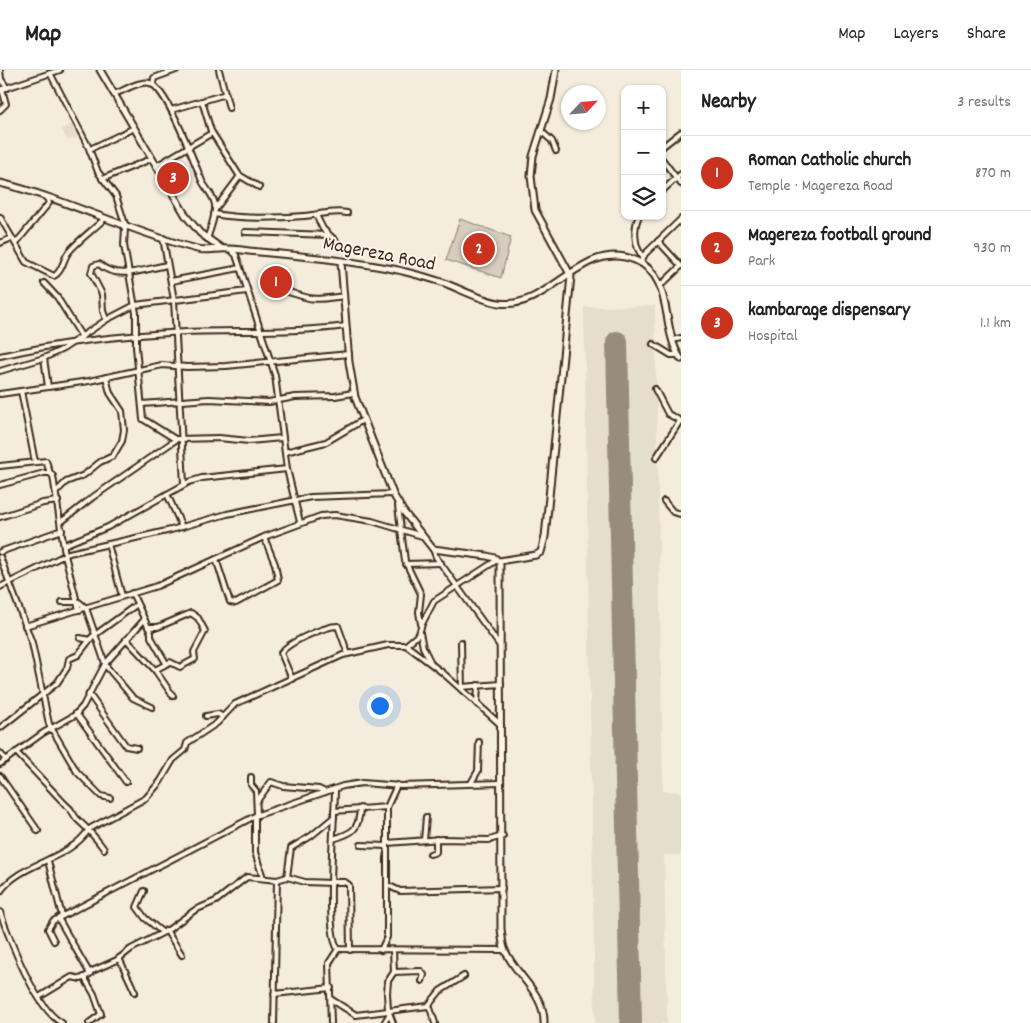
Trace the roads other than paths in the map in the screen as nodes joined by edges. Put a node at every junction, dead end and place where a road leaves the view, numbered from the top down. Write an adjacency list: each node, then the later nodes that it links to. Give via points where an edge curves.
1 (0, 70): 9 (street)
2 (60, 70): 7 (street)
3 (100, 70): 10 (street)
4 (176, 70): 8 (street, via 154,78)
5 (219, 70): 11 (street)
6 (556, 70): 17 (street, via 552,99)
7 (50, 73): 9 (street); 22 (street)
8 (154, 85): 10 (street, via 143,82); 15 (street)
9 (3, 89): 14 (street, via 6,105)
10 (114, 94): 16 (street)
11 (226, 94): 12 (street); 13 (street)
12 (202, 101): 15 (street); 19 (street)
13 (229, 108)
14 (0, 110)
15 (171, 110): 21 (street)
16 (134, 128): 22 (street); 24 (street)
17 (542, 131): 23 (street); 60 (street, via 531,167 533,205)
18 (681, 132): 20 (street)
19 (212, 133): 21 (street); 28 (street)
20 (666, 145)
21 (188, 148): 26 (street); 36 (street, via 214,202)
22 (90, 149): 30 (street)
23 (556, 151)
24 (151, 159): 26 (street); 30 (street)
25 (666, 164): 29 (street)
26 (155, 166): 48 (street, via 186,216)
27 (681, 174): 29 (street)
28 (240, 176): 33 (street); 36 (street, via 220,200)
29 (677, 178): 32 (street); 34 (street)
30 (102, 179): 43 (street, via 116,196 126,224)
31 (0, 183): 35 (street, Magereza Road)
32 (681, 184)
33 (259, 187)
34 (666, 188)
35 (47, 198): 40 (street, Magereza Road); 51 (street, via 49,203)
36 (214, 213): 38 (street, via 236,217); 48 (street)
37 (347, 214): 38 (street)
38 (316, 215): 45 (street)
39 (0, 217): 46 (street)
40 (102, 217): 43 (street, Magereza Road); 51 (street, via 103,220 90,234 69,251 55,276 26,262)
41 (681, 219): 49 (street)
42 (637, 220): 55 (street, via 634,229)
43 (122, 224): 47 (street, Magereza Road); 61 (street)
44 (245, 232): 45 (street)
45 (328, 235): 52 (street)
46 (12, 238): 50 (street); 51 (street)
47 (163, 238): 53 (street, Magereza Road, via 201,250); 57 (street)
48 (207, 239): 53 (street)
49 (658, 241): 55 (street); 58 (street)
50 (0, 243)
51 (16, 243)
52 (340, 245)
53 (221, 249): 54 (street, Magereza Road)
54 (232, 251): 56 (street, Magereza Road); 59 (street)
55 (642, 260): 60 (street, Magereza Road, via 609,257); 64 (street)
56 (341, 262): 60 (street, Magereza Road, via 398,270 505,304 536,296); 67 (street)
57 (167, 265): 61 (street); 62 (street)
58 (681, 266): 64 (street)
59 (240, 268): 62 (street); 65 (street)
60 (570, 272): 133 (street, via 568,324 544,547 536,555)
61 (129, 273): 69 (street); 70 (street, via 106,271 98,264 92,268 92,275 102,294)
62 (171, 281): 68 (street)
63 (44, 283): 75 (street, via 57,297)
64 (660, 286): 77 (street)
65 (246, 291): 68 (street); 72 (street)
66 (286, 291): 67 (street, via 317,301)
67 (344, 296): 71 (street)
68 (174, 300): 69 (street); 73 (street)
69 (134, 305): 70 (street); 74 (street)
70 (106, 319): 75 (street)
71 (346, 326): 72 (street); 80 (street)
72 (260, 331): 73 (street); 84 (street)
73 (176, 333): 74 (street); 85 (street)
74 (136, 336): 78 (street); 87 (street)
75 (82, 337): 78 (street)
76 (681, 338): 77 (street)
77 (673, 340): 82 (street)
78 (74, 342): 81 (street); 83 (street)
79 (653, 344): 82 (street)
80 (349, 354): 84 (street); 92 (street)
81 (0, 356)
82 (680, 357)
83 (44, 358): 86 (street); 89 (street)
84 (271, 361): 85 (street, via 212,367); 94 (street)
85 (178, 366): 87 (street); 95 (street)
86 (0, 370)
87 (138, 370): 88 (street); 96 (street)
88 (106, 378): 89 (street); 110 (street, via 110,393 122,411 122,441 113,456 84,475 66,482)
89 (48, 386): 91 (street)
90 (655, 389): 98 (street, via 668,414)
91 (21, 391): 93 (street); 104 (street)
92 (353, 393): 94 (street); 97 (street)
93 (0, 394)
94 (277, 400): 95 (street); 100 (street)
95 (181, 401): 96 (street); 99 (street)
96 (142, 404): 101 (street, via 143,420)
97 (363, 420): 102 (street, via 323,444); 112 (street)
98 (680, 421): 103 (street)
99 (182, 438): 100 (street, via 249,441); 101 (street); 108 (street)
100 (282, 438): 102 (street)
101 (175, 439): 119 (street)
102 (285, 452): 106 (street)
103 (656, 458)
104 (35, 462): 105 (street); 107 (street, via 46,461)
105 (0, 466)
106 (287, 469): 108 (street, via 202,478); 113 (street)
107 (50, 473): 109 (street); 110 (street)
108 (184, 484): 111 (street)
109 (0, 485)
110 (56, 492): 114 (street)
111 (167, 494): 121 (street); 127 (street, via 108,527)
112 (393, 494): 113 (street); 116 (street)
113 (296, 500): 120 (street); 121 (street)
114 (58, 501): 118 (street); 119 (street)
115 (664, 501): 117 (street)
116 (398, 504): 123 (street); 125 (street)
117 (680, 515)
118 (0, 517)
119 (61, 522): 122 (street)
120 (300, 522): 123 (street, via 335,515); 124 (street)
121 (182, 527): 126 (street)
122 (62, 530): 127 (street); 129 (street)
123 (402, 530): 125 (street); 135 (street)
124 (264, 537): 132 (street); 132 (street, via 276,564 278,580 236,603 230,602)
125 (423, 537): 128 (street)
126 (108, 544): 130 (street); 140 (street)
127 (64, 546): 130 (street)
128 (433, 549): 133 (street); 134 (street)
129 (0, 552)
130 (65, 555): 136 (street); 142 (street)
131 (0, 557): 136 (street)
132 (216, 559): 139 (street, via 157,586)
133 (498, 560): 137 (street); 157 (street, via 501,567)
134 (441, 563): 135 (street); 137 (street)
135 (406, 564): 147 (street, via 421,592 419,612)
136 (10, 581): 138 (street); 148 (street)
137 (456, 586): 147 (street, via 432,603); 157 (street)
138 (0, 587)
139 (132, 593): 140 (street); 143 (street)
140 (122, 596): 144 (street)
141 (62, 602): 142 (street)
142 (77, 602): 144 (street); 145 (street)
143 (136, 605): 146 (street); 151 (street)
144 (86, 608): 145 (street); 151 (street)
145 (79, 610): 148 (street)
146 (144, 620): 149 (street); 154 (street)
147 (422, 624): 150 (street)
148 (25, 626): 168 (street, via 34,648)
149 (148, 627): 159 (street); 159 (street, via 158,627 190,613 196,615 203,626 205,633 194,651 194,660 180,667 172,662)
150 (420, 633): 156 (street); 161 (street)
151 (96, 635): 153 (street); 160 (street)
152 (80, 638): 153 (street)
153 (90, 640): 168 (street, via 78,656 69,659 61,678)
154 (126, 640): 160 (street); 162 (street)
155 (461, 642): 166 (street)
156 (406, 645): 158 (street, via 393,644); 161 (street)
157 (500, 646): 164 (street)
158 (348, 654): 163 (street); 163 (street, via 338,626 318,631 283,650 282,656)
159 (166, 663): 162 (street)
160 (105, 664): 167 (street); 171 (street, via 133,698)
161 (432, 665): 166 (street)
162 (155, 670): 169 (street)
163 (292, 679): 174 (street, via 235,704)
164 (501, 684): 165 (street); 175 (street)
165 (478, 685): 166 (street); 170 (street)
166 (461, 688): 170 (street)
167 (89, 694): 172 (street); 179 (street, via 126,746)
168 (43, 695): 176 (street); 177 (street)
169 (173, 696)
170 (477, 704): 175 (street)
171 (152, 707)
172 (76, 713): 177 (street); 186 (street)
173 (206, 716): 174 (street, via 218,714)
174 (223, 717): 199 (street, via 187,743 146,798)
175 (502, 725): 188 (street)
176 (0, 728)
177 (52, 728): 180 (street); 192 (street, via 77,772 101,796)
178 (479, 742): 187 (street, via 478,771)
179 (137, 748)
180 (16, 752): 182 (street); 199 (street)
181 (0, 753): 182 (street)
182 (6, 760): 183 (street)
183 (0, 764)
184 (0, 776): 200 (street)
185 (251, 777): 193 (street)
186 (126, 782)
187 (471, 783): 188 (street); 189 (street)
188 (501, 783): 201 (street)
189 (397, 786): 190 (street, via 355,784); 194 (street)
190 (335, 789): 191 (street); 196 (street)
191 (325, 792): 193 (street, via 271,782); 197 (street)
192 (110, 798)
193 (256, 801): 197 (street)
194 (387, 807): 195 (street); 205 (street)
195 (360, 808): 196 (street); 202 (street, via 358,825 347,835)
196 (334, 814): 202 (street); 210 (street, via 311,836 291,848)
197 (256, 816): 211 (street, via 255,852); 221 (street)
198 (426, 817): 203 (street)
199 (89, 829): 207 (street); 209 (street, via 79,840)
200 (38, 831)
201 (503, 836): 204 (street, via 489,840); 215 (street)
202 (333, 839): 213 (street)
203 (424, 840): 204 (street); 205 (street)
204 (436, 840): 208 (street, via 436,852)
205 (387, 844): 206 (street); 214 (street)
206 (362, 845)
207 (104, 849)
208 (430, 854)
209 (48, 861): 218 (street, via 17,877); 221 (street)
210 (287, 877): 212 (street); 213 (street, via 305,882)
211 (263, 878): 212 (street); 224 (street, via 241,879 216,901 196,910)
212 (277, 880): 240 (street)
213 (332, 882): 226 (street, via 334,940); 227 (street, via 345,882 349,886)
214 (387, 885): 216 (street); 219 (street)
215 (502, 888): 216 (street); 230 (street, via 501,929)
216 (394, 890): 219 (street)
217 (144, 891): 224 (street, via 137,907 145,918)
218 (0, 892)
219 (387, 900): 228 (street, via 387,937)
220 (0, 912): 222 (street)
221 (60, 917): 225 (street, via 48,926); 233 (street)
222 (6, 926): 223 (street); 241 (street)
223 (0, 929)
224 (164, 932): 231 (street); 232 (street)
225 (54, 941)
226 (338, 949): 227 (street); 238 (street, via 329,963)
227 (350, 950): 228 (street)
228 (381, 950): 229 (street)
229 (393, 950): 230 (street); 234 (street)
230 (505, 950): 253 (street, via 536,995)
231 (182, 954)
232 (119, 958): 233 (street); 239 (street)
233 (90, 972): 236 (street)
234 (394, 972): 237 (street, via 421,971 424,974); 244 (street, via 388,983)
235 (464, 976): 243 (street, via 440,991)
236 (84, 977): 241 (street, via 72,977); 247 (street, via 101,1014)
237 (422, 981)
238 (330, 988): 240 (street); 242 (street)
239 (135, 992)
240 (274, 994): 248 (street)
241 (39, 997): 246 (street, via 52,1016)
242 (332, 1000): 244 (street, via 356,1015); 249 (street)
243 (429, 1005): 244 (street); 252 (street)
244 (388, 1010): 245 (street)
245 (389, 1016): 250 (street); 251 (street)
246 (62, 1023)
247 (89, 1023)
248 (274, 1023)
249 (331, 1023)
250 (384, 1023)
251 (393, 1023)
252 (434, 1023)
253 (544, 1023)

